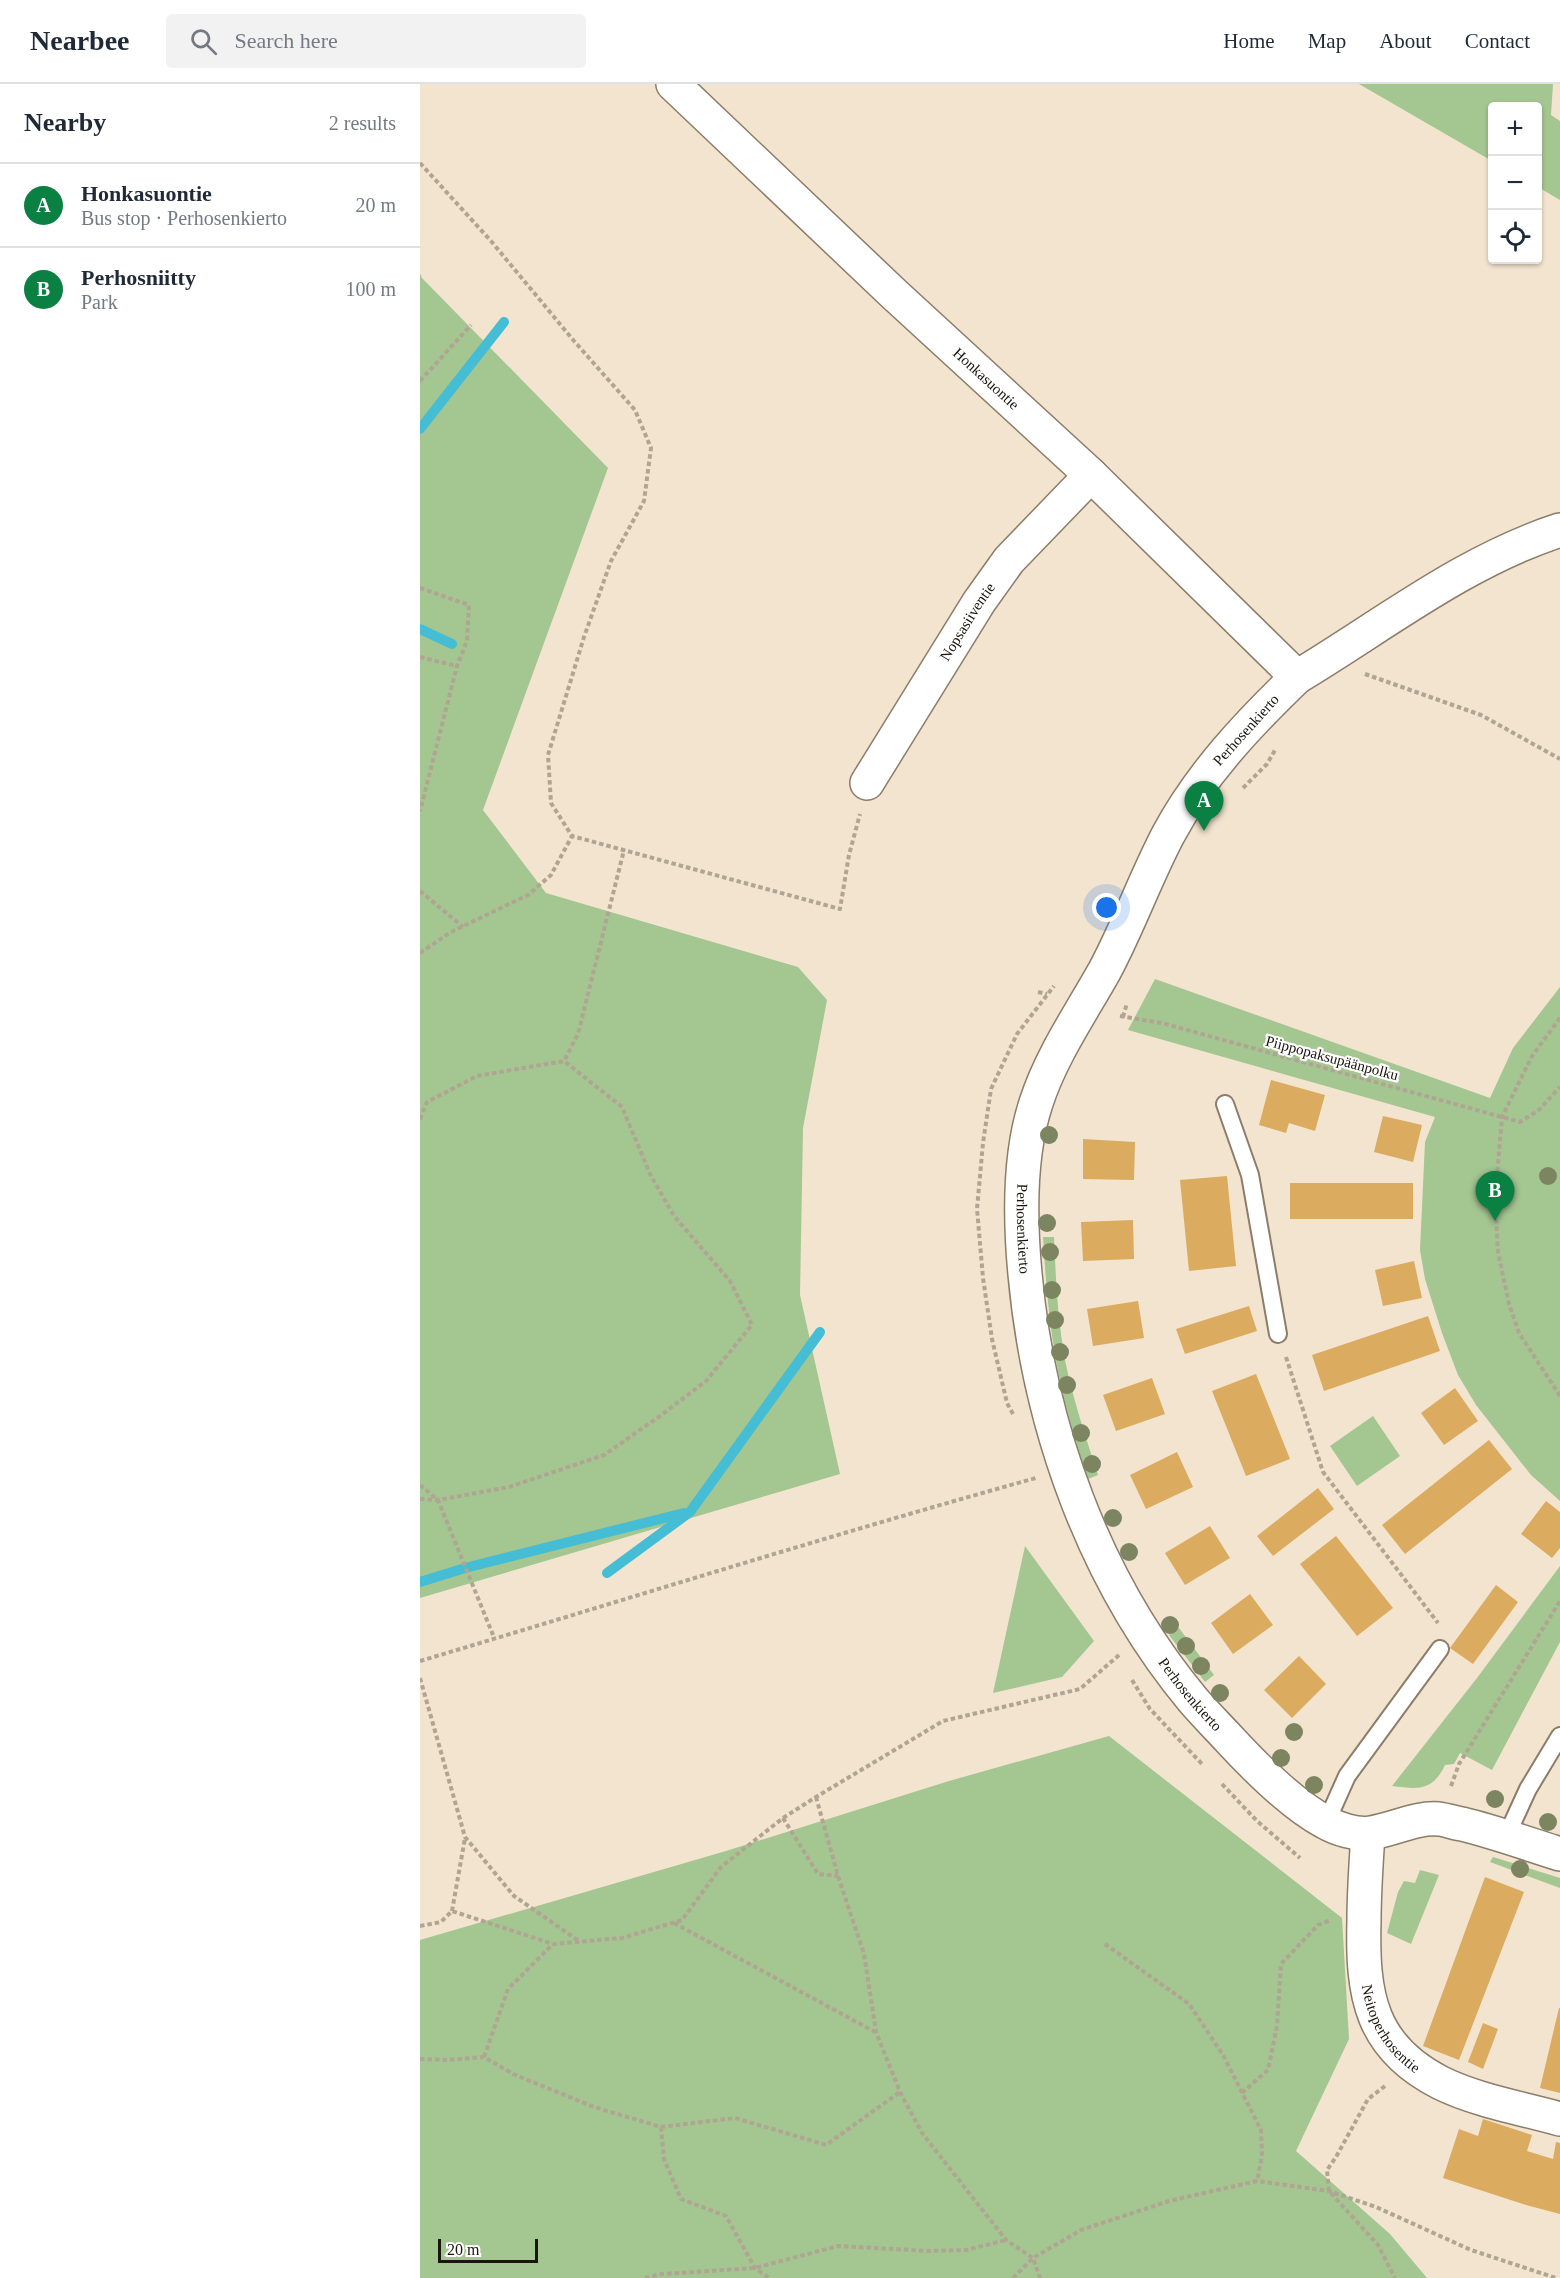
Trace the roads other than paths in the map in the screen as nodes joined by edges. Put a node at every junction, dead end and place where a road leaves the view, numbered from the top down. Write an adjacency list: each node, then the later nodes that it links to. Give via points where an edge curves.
1 (673, 84): 2 (street, Honkasuontie)
2 (1091, 475): 4 (street, Honkasuontie); 5 (street, Nopsasiiventie, via 1009,560)
3 (1560, 530): 4 (street, Perhosenkierto, via 1500,555 1436,590)
4 (1297, 677): 10 (street, Perhosenkierto, via 1213,766 1170,831 1107,967 1052,1064 1036,1103 1025,1169 1022,1237 1029,1323 1042,1391 1066,1470 1118,1588 1192,1699 1248,1759 1300,1806)
5 (867, 783)
6 (1225, 1104): 7 (lane, via 1250,1175)
7 (1278, 1334)
8 (1440, 1649): 10 (lane, via 1347,1776)
9 (1560, 1736): 12 (lane, via 1528,1789)
10 (1326, 1823): 11 (street, Perhosenkierto)
11 (1368, 1834): 12 (street, Perhosenkierto, via 1439,1819); 14 (street, Neitoperhosentie, via 1363,1966 1370,2007 1385,2037 1412,2065 1442,2083)
12 (1506, 1837): 13 (street, Perhosenkierto)
13 (1560, 1854)
14 (1560, 2119)

